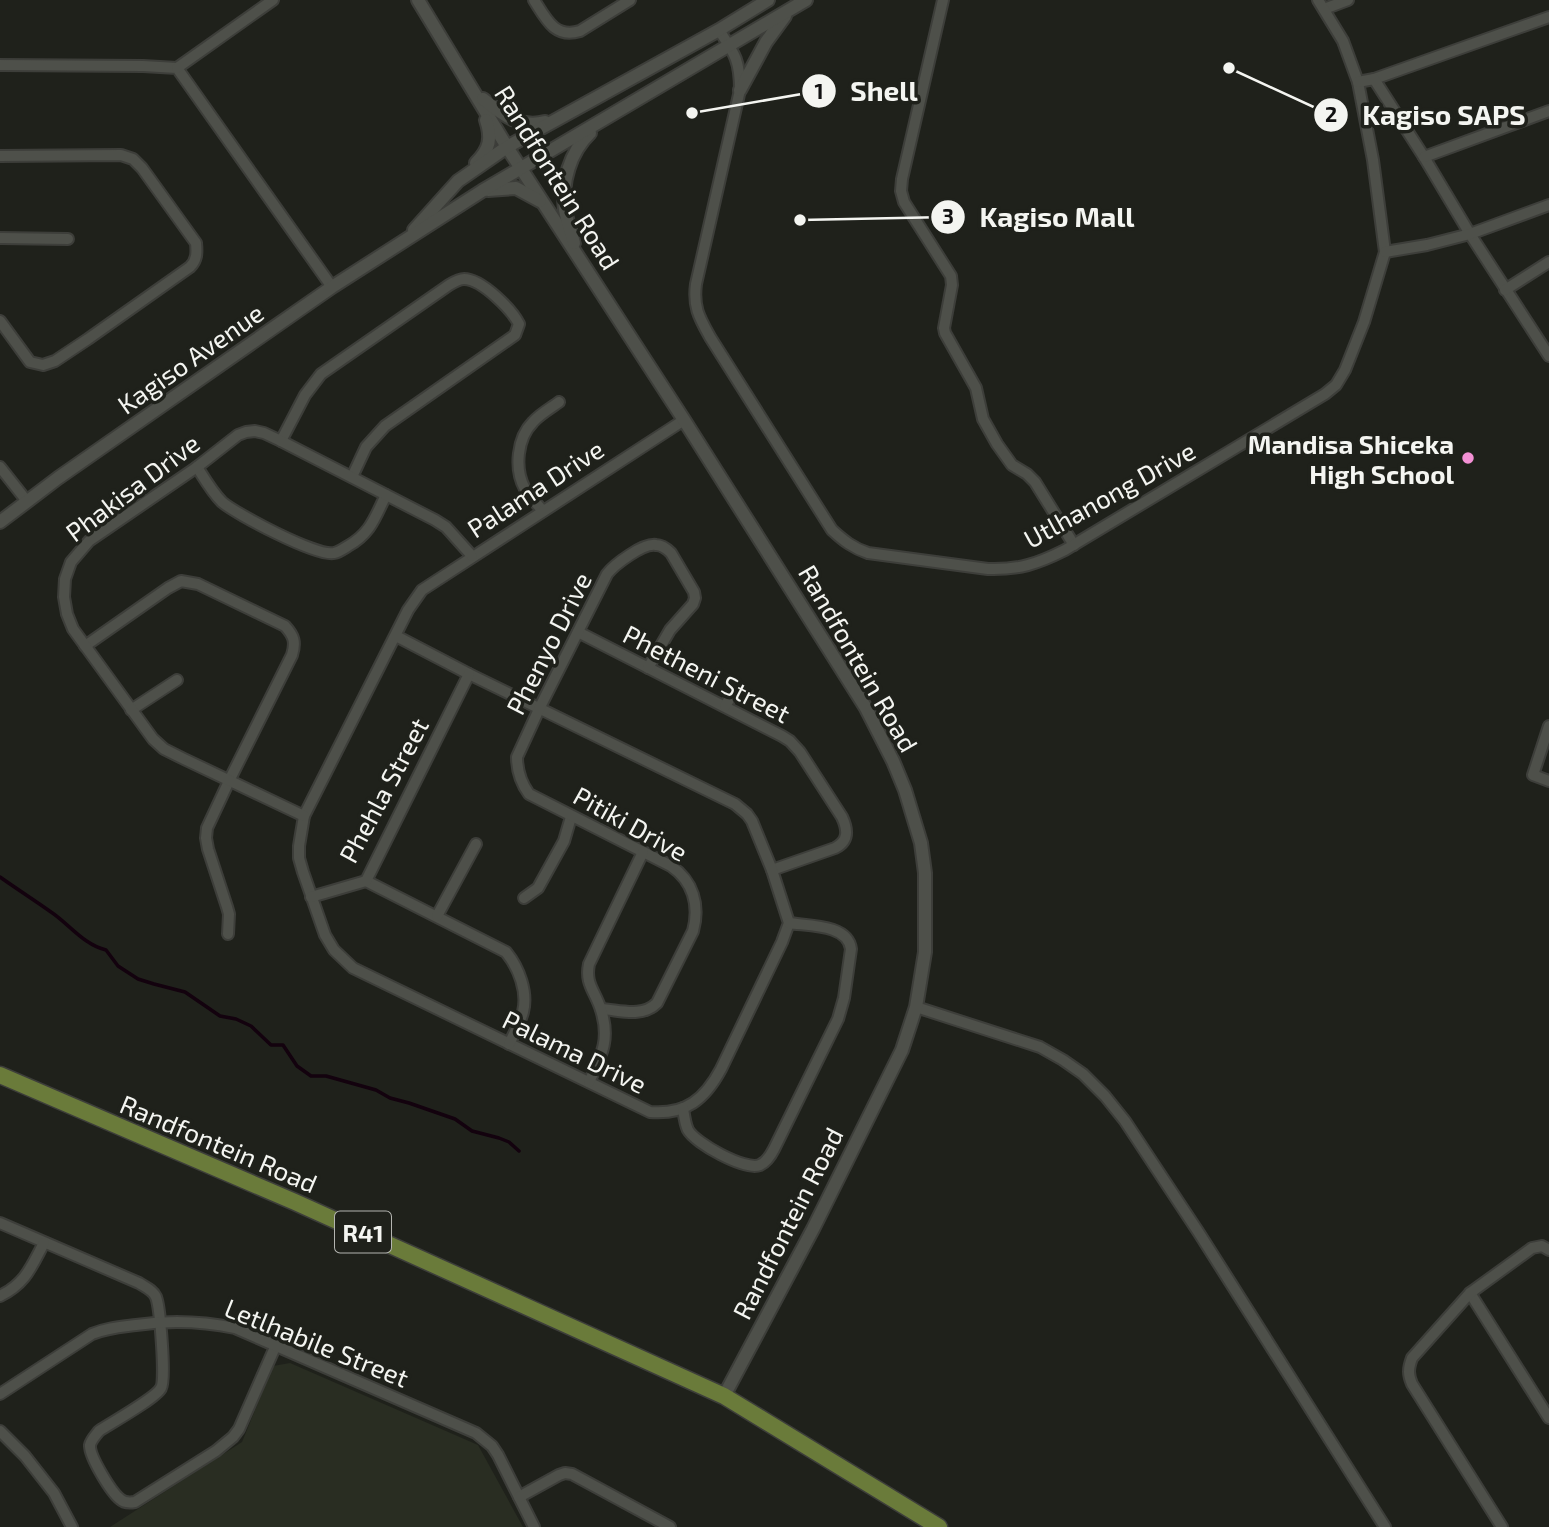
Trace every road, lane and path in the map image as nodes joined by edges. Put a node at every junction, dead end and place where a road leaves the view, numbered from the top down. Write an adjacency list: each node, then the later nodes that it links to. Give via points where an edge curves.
1 (273, 0): 15 (street)
2 (418, 0): 19 (street, Randfontein Road)
3 (534, 0): 4 (street, via 561,33 571,34)
4 (630, 0)
5 (768, 0): 12 (street, Kagiso Avenue)
6 (806, 0): 10 (street, Kagiso Avenue)
7 (943, 0): 52 (street, via 902,195 951,276 945,333 976,388 983,419 1012,465 1039,487)
8 (1348, 0): 9 (street)
9 (1321, 4): 17 (street, Utlhanong Drive, via 1343,41)
10 (792, 8): 13 (street, Kagiso Avenue); 18 (street, via 766,42)
11 (1549, 17): 16 (street)
12 (719, 30): 13 (street, Utlhanong Drive); 21 (street, Kagiso Avenue)
13 (729, 46): 18 (street, Utlhanong Drive, via 739,67); 22 (street, Kagiso Avenue)
14 (0, 65): 15 (street)
15 (177, 68): 38 (street)
16 (1374, 79): 17 (street); 25 (street)
17 (1358, 82): 35 (street, Utlhanong Drive)
18 (740, 90): 52 (street, Utlhanong Drive, via 696,284 695,307 832,530 868,553 988,569 1026,567)
19 (477, 95): 21 (street, via 522,124); 23 (street, Randfontein Road); 27 (street, via 490,137 480,159)
20 (1549, 111): 25 (street)
21 (560, 117): 23 (street, Kagiso Avenue)
22 (602, 120): 26 (street, Kagiso Avenue); 36 (street, via 574,153 566,180 565,213)
23 (507, 147): 26 (street, Randfontein Road); 27 (street, Kagiso Avenue)
24 (0, 156): 40 (street, via 121,155 133,159 197,249 190,267 43,365 30,362)
25 (1424, 157): 31 (street)
26 (521, 168): 28 (street, Kagiso Avenue); 29 (street, Randfontein Road)
27 (458, 180): 32 (street, Kagiso Avenue)
28 (482, 191): 29 (street, via 516,188); 32 (street, Kagiso Avenue)
29 (543, 203): 36 (street, Randfontein Road)
30 (1549, 205): 31 (street)
31 (1470, 234): 35 (street); 39 (street)
32 (409, 236): 38 (street, Kagiso Avenue)
33 (0, 237): 34 (street)
34 (68, 239)
35 (1385, 251): 52 (street, Utlhanong Drive, via 1364,322 1336,385)
36 (579, 257): 43 (street, Randfontein Road)
37 (1549, 262): 39 (street)
38 (332, 287): 49 (street, Kagiso Avenue)
39 (1505, 290): 41 (street)
40 (0, 321)
41 (1549, 356)
42 (559, 402): 50 (street, via 531,423 519,453 525,489)
43 (684, 419): 50 (street, Palama Drive); 79 (street, Randfontein Road, via 866,708 905,790 925,873 925,952)
44 (281, 441): 46 (street, Phakisa Drive, via 264,433 246,432); 47 (street, Phakisa Drive); 47 (street, via 304,395 321,374 449,285 464,279 476,282 511,311 519,324 515,335 385,426 366,447)
45 (0, 467): 49 (street)
46 (197, 467): 48 (street, via 230,508 322,553 337,553 366,533); 56 (street, Phakisa Drive, via 89,541 71,562 64,597 73,629)
47 (352, 477): 48 (street, Phakisa Drive)
48 (386, 495): 53 (street, Phakisa Drive, via 446,527)
49 (26, 500): 51 (street, Kagiso Avenue)
50 (543, 510): 53 (street, Palama Drive)
51 (0, 522)
52 (1074, 545)
53 (472, 556): 55 (street, Palama Drive, via 422,590)
54 (578, 632): 57 (street, Phetheni Street); 57 (street, Phenyo Drive, via 611,568 648,546 667,549 695,598); 62 (street, Phenyo Drive)
55 (396, 636): 58 (street); 68 (street, Palama Drive)
56 (85, 646): 63 (street, Phakisa Drive); 66 (street, via 181,581 198,583 285,626 294,638 292,655)
57 (649, 668): 61 (street, Phetheni Street)
58 (469, 674): 62 (street); 73 (street, Phehla Street)
59 (177, 680): 63 (street)
60 (736, 689): 61 (street)
61 (725, 706): 72 (street, Phetheni Street, via 795,746 846,825 842,845)
62 (540, 708): 65 (street, Phenyo Drive); 72 (street, via 742,808)
63 (131, 710): 66 (street, Phakisa Drive, via 164,749)
64 (1549, 726): 67 (street, via 1533,775)
65 (517, 757): 69 (street, Pitiki Drive, via 521,781 529,794)
66 (229, 781): 68 (street, Phakisa Drive); 78 (street, via 206,833 229,914)
67 (1549, 781)
68 (304, 816): 74 (street, Palama Drive, via 299,858)
69 (571, 817): 71 (street, Pitiki Drive); 75 (street, via 564,841 538,888)
70 (476, 845): 76 (street)
71 (643, 852): 80 (street, via 589,964 588,981); 80 (street, Pitiki Drive, via 685,877 697,911 693,931 662,996 651,1009)
72 (772, 870): 77 (street)
73 (366, 881): 74 (street, Phehla Street); 76 (street)
74 (311, 897): 81 (street, Palama Drive, via 325,935 344,961)
75 (524, 898)
76 (437, 916): 81 (street, via 511,958 524,999)
77 (789, 923): 84 (street, via 711,1088); 84 (street, via 841,932 851,949 838,1019 774,1149 758,1165 737,1162 695,1138 687,1128)
78 (228, 934)
79 (916, 1007): 93 (street, Randfontein Road, via 902,1050); 101 (street, via 1040,1047 1083,1074 1105,1096 1199,1233)
80 (601, 1009): 83 (street, via 605,1044)
81 (509, 1044): 83 (street, Palama Drive)
82 (0, 1075): 93 (main road, Randfontein Road / R41)
83 (589, 1082): 84 (street, Palama Drive, via 650,1112)
84 (683, 1108)
85 (0, 1223): 86 (street)
86 (44, 1243): 89 (street, via 20,1283); 90 (street, via 147,1287 156,1297)
87 (1549, 1250): 88 (street, via 1532,1248)
88 (1470, 1293): 94 (street); 102 (street, via 1412,1358 1408,1374)
89 (0, 1296)
90 (160, 1321): 91 (street, Letlhabile Street, via 221,1325); 91 (street, via 161,1389 99,1431 90,1446 95,1464 120,1500 127,1503 142,1499 233,1437); 92 (street, Letlhabile Street, via 92,1334)
91 (276, 1345): 96 (street, Letlhabile Street, via 476,1433 492,1446)
92 (0, 1394)
93 (724, 1396): 100 (main road, Randfontein Road / R41)
94 (1549, 1418)
95 (0, 1431): 98 (street, via 54,1493)
96 (519, 1497): 97 (street, via 559,1475 572,1474); 99 (street, Letlhabile Street)
97 (663, 1525)
98 (72, 1527)
99 (534, 1527)
100 (939, 1527)
101 (1385, 1527)
102 (1502, 1527)

